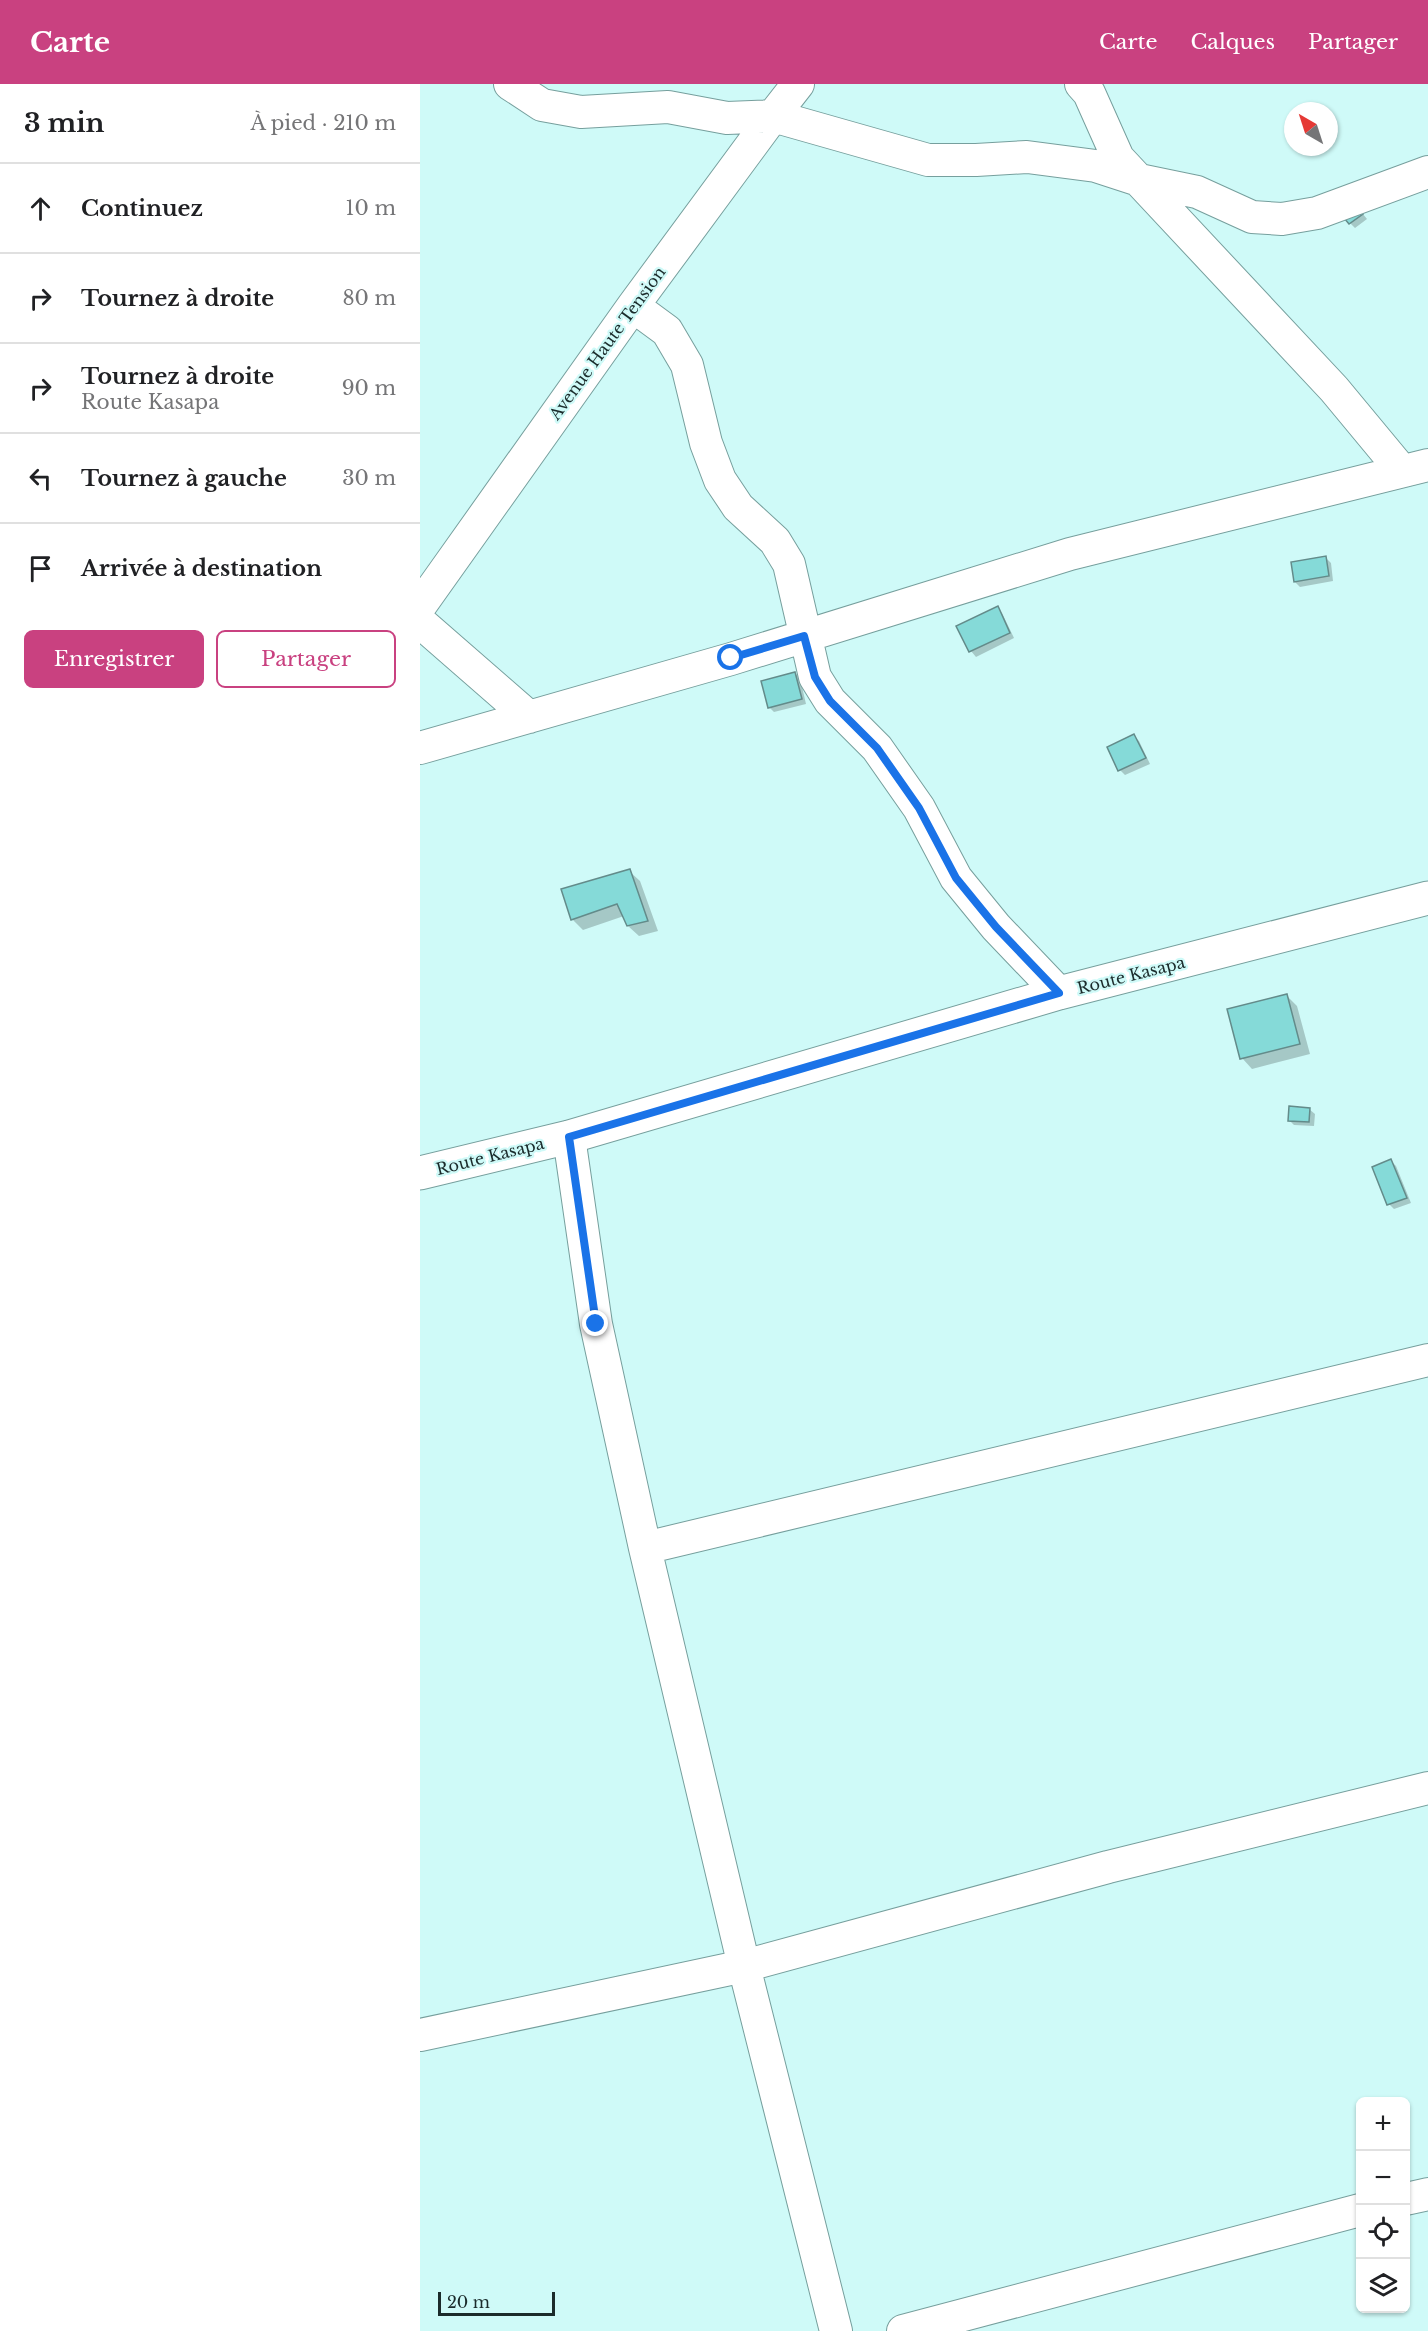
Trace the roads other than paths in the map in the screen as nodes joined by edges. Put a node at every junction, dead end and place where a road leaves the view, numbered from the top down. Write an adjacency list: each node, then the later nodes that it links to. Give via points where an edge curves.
1 (510, 84): 4 (street, via 542,105 581,112 668,107 727,118)
2 (798, 84): 4 (street, Avenue Haute Tension)
3 (1081, 84): 6 (street, via 1089,93 1118,158)
4 (773, 116): 6 (street, via 928,160 1027,157 1096,166); 7 (street, Avenue Haute Tension)
5 (1428, 172): 6 (street, via 1317,213 1282,219 1252,217 1197,192)
6 (1139, 180): 8 (street, via 1334,389)
7 (633, 306): 9 (street, Avenue Haute Tension); 11 (street, via 667,331 687,365 706,443 720,480 738,507 775,541 789,564)
8 (1415, 468): 11 (street, via 1070,554)
9 (420, 606)
10 (420, 622): 12 (street)
11 (804, 636): 12 (street); 15 (street, via 815,677 830,701 877,748 919,808 956,878)
12 (529, 717): 13 (street)
13 (420, 748)
14 (1428, 898): 15 (main road, Route Kasapa)
15 (1059, 993): 16 (main road, Route Kasapa)
16 (569, 1137): 17 (main road, Route Kasapa); 19 (street, via 596,1324)
17 (420, 1173)
18 (1428, 1360): 19 (street)
19 (645, 1548): 21 (street)
20 (1428, 1788): 21 (street, via 1108,1868)
21 (744, 1966): 22 (street); 26 (street)
22 (420, 2035)
23 (1428, 2194): 24 (street)
24 (1410, 2198)
25 (1356, 2211): 27 (street)
26 (836, 2331)
27 (903, 2331)

